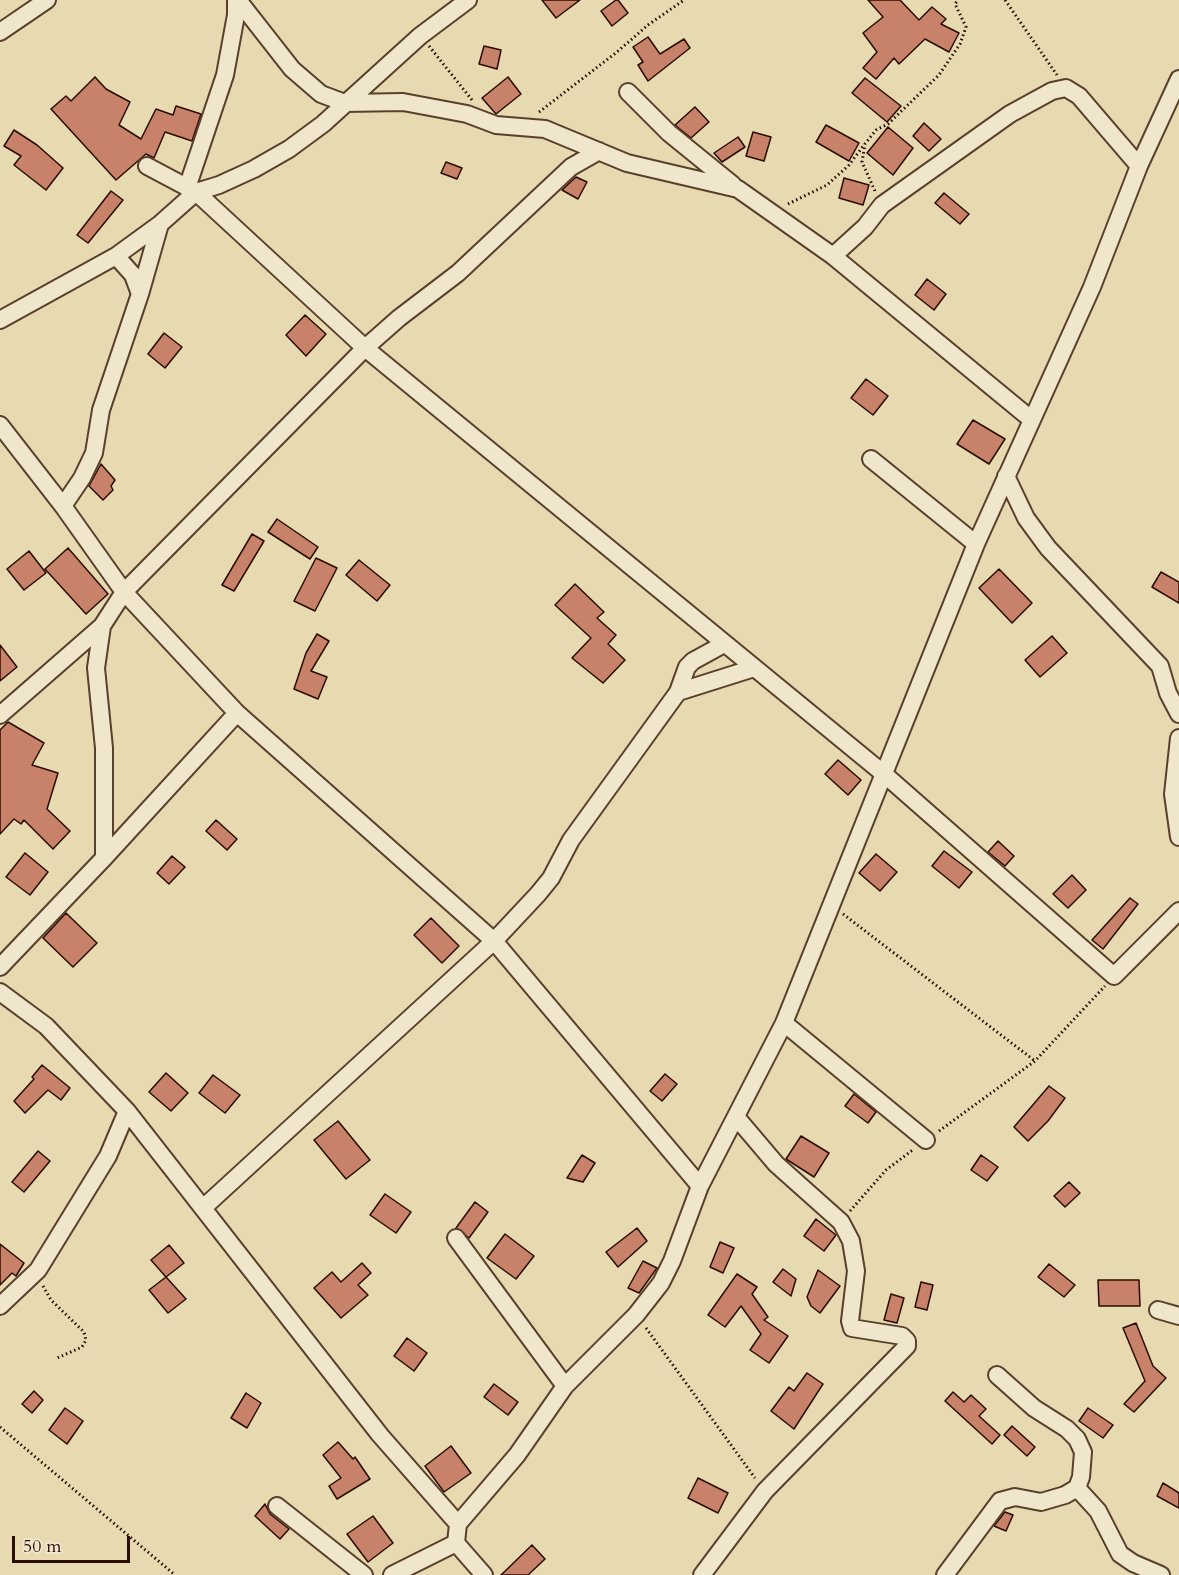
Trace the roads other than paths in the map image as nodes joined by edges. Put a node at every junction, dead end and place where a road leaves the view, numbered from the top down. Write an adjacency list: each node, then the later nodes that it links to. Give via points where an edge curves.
1 (47, 0): 4 (street)
2 (237, 0): 7 (street, via 292,69 321,93); 12 (street, via 225,75)
3 (468, 0): 7 (street, via 420,36)
4 (0, 32)
5 (1179, 79): 10 (street)
6 (628, 92): 11 (street, via 669,133)
7 (345, 103): 8 (street, via 403,102 467,114 496,124 545,129); 12 (street, via 289,148 254,169 219,185)
8 (598, 151): 11 (street, via 627,163); 18 (street, via 572,167 458,273)
9 (147, 166): 12 (street)
10 (1140, 166): 15 (street, via 1079,96 1066,88 1052,91 1010,114 882,205); 19 (street, via 1092,287)
11 (738, 189): 15 (street)
12 (191, 190): 13 (street); 18 (street)
13 (160, 224): 14 (street); 16 (street)
14 (116, 256): 16 (street, via 133,275); 17 (street)
15 (833, 256): 19 (street)
16 (140, 294): 23 (street, via 101,410 94,453)
17 (0, 320)
18 (365, 348): 25 (street); 27 (street)
19 (1032, 420): 22 (street)
20 (0, 425): 23 (street)
21 (871, 459): 24 (street)
22 (1006, 476): 24 (street); 31 (street, via 1026,518 1048,548 1160,666)
23 (63, 506): 25 (street)
24 (976, 544): 34 (street)
25 (124, 592): 26 (street); 30 (street)
26 (102, 626): 32 (street); 36 (street, via 96,668 104,748)
27 (724, 644): 28 (street); 29 (street, via 693,661 682,675)
28 (754, 668): 29 (street); 34 (street)
29 (678, 692): 38 (street, via 571,840 551,878)
30 (237, 714): 36 (street); 38 (street)
31 (1179, 714)
32 (0, 716)
33 (1179, 738): 35 (street, via 1173,794)
34 (884, 774): 37 (street, via 1114,976); 41 (street)
35 (1179, 837)
36 (104, 858): 39 (street)
37 (1179, 911)
38 (494, 941): 45 (street); 46 (street)
39 (0, 967)
40 (0, 992): 42 (street, via 46,1026)
41 (784, 1023): 43 (street); 44 (street)
42 (127, 1111): 46 (street); 48 (street, via 108,1156 38,1270)
43 (737, 1118): 45 (street); 60 (street, via 776,1164 841,1222 850,1241 856,1271 852,1328 902,1336 907,1346 765,1491)
44 (926, 1140)
45 (700, 1186): 52 (street, via 661,1283 636,1315)
46 (203, 1208): 55 (street, via 380,1435)
47 (456, 1238): 52 (street)
48 (0, 1306)
49 (1158, 1310): 50 (street)
50 (1179, 1316)
51 (997, 1375): 53 (street, via 1077,1439 1083,1452 1083,1466)
52 (565, 1386): 55 (street, via 517,1455)
53 (1077, 1488): 61 (street, via 1041,1502 1015,1497 1000,1501); 62 (street, via 1098,1511 1120,1554)
54 (277, 1506): 57 (street)
55 (458, 1524): 56 (street)
56 (456, 1543): 58 (street); 59 (street)
57 (364, 1575)
58 (392, 1575)
59 (484, 1575)
60 (702, 1575)
61 (945, 1575)
62 (1161, 1575)

